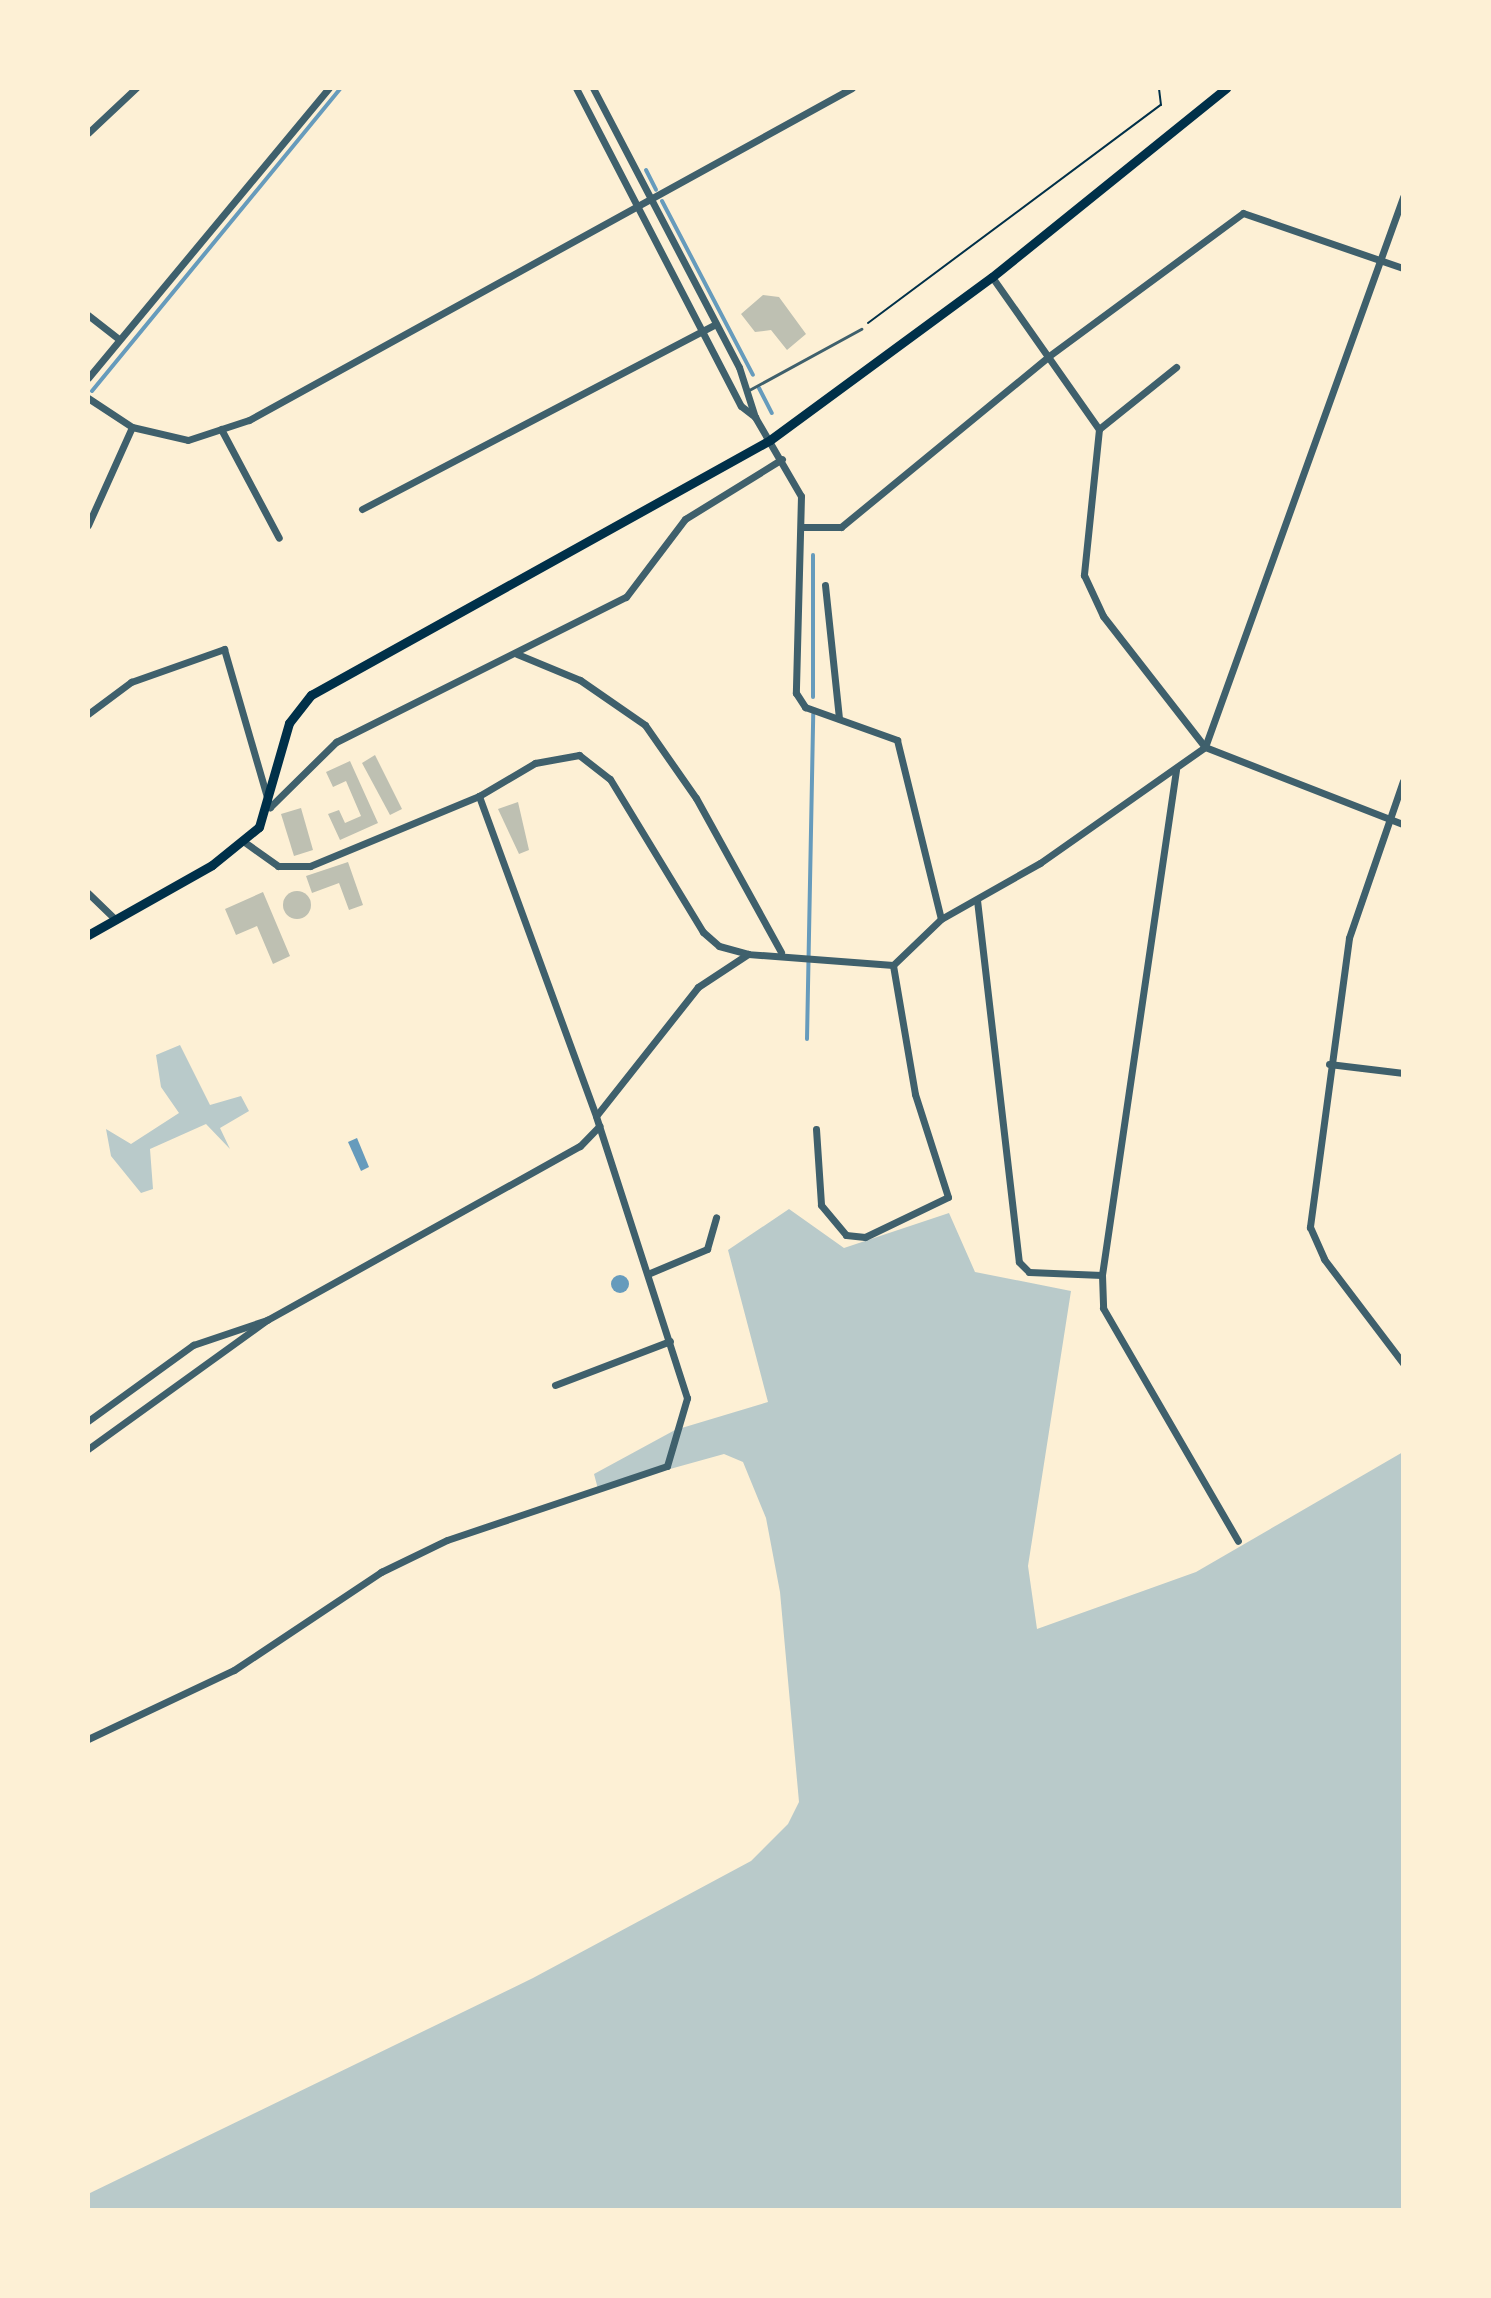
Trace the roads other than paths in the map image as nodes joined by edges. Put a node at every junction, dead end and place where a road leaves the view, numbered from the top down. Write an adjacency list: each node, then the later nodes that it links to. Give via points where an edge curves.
1 (136, 88): 7 (street)
2 (329, 88): 18 (street)
3 (576, 88): 10 (street)
4 (593, 88): 9 (street)
5 (852, 88): 9 (street)
6 (1226, 88): 13 (main road)
7 (88, 133)
8 (1403, 197): 11 (street)
9 (651, 199): 10 (street); 15 (street)
10 (636, 206): 17 (street); 26 (street)
11 (1383, 260): 12 (street); 19 (street, via 1243,213); 38 (street)
12 (1403, 268)
13 (992, 277): 19 (street); 28 (main road)
14 (88, 315): 18 (street)
15 (716, 324): 17 (street); 22 (street)
16 (861, 329): 22 (lane)
17 (704, 332): 24 (street, via 741,406); 30 (street)
18 (119, 339): 21 (street)
19 (1049, 356): 27 (street); 32 (street, via 841,527)
20 (1176, 367): 27 (street)
21 (88, 378)
22 (749, 390): 24 (street)
23 (88, 398): 25 (street)
24 (755, 417): 28 (street)
25 (132, 427): 26 (street, via 188,440); 31 (street)
26 (221, 429): 33 (street)
27 (1099, 429): 38 (street, via 1085,589)
28 (770, 440): 29 (street); 42 (main road, via 311,695 289,723)
29 (782, 459): 32 (street, via 801,496); 35 (street, via 685,519 626,597)
30 (362, 509)
31 (88, 525)
32 (803, 527): 37 (street, via 796,693 805,707)
33 (279, 538)
34 (825, 585): 37 (street)
35 (517, 654): 42 (street, via 336,742); 51 (street, via 621,704 660,741)
36 (88, 714): 42 (street, via 131,682 224,649)
37 (839, 718): 49 (street, via 897,740)
38 (1205, 747): 39 (street); 43 (street)
39 (1176, 770): 47 (street); 61 (street)
40 (1403, 781): 43 (street)
41 (479, 796): 45 (street, via 295,869); 52 (street, via 556,756 598,763 703,932 719,946); 56 (street)
42 (270, 807): 45 (main road)
43 (1389, 819): 44 (street); 54 (street, via 1349,938)
44 (1403, 824)
45 (243, 841): 48 (main road)
46 (88, 893): 48 (street)
47 (977, 900): 49 (street); 61 (street, via 1019,1262 1029,1272)
48 (114, 918): 50 (main road)
49 (941, 919): 53 (street)
50 (88, 935)
51 (781, 952): 52 (street); 53 (street, via 836,965)
52 (748, 954): 56 (street, via 698,987)
53 (893, 965): 58 (street, via 915,1094 948,1197 865,1237 846,1235 821,1205)
54 (1329, 1064): 55 (street); 64 (street, via 1310,1227 1324,1259)
55 (1403, 1073)
56 (596, 1116): 57 (street)
57 (599, 1126): 60 (street); 62 (street, via 580,1146)
58 (816, 1129)
59 (716, 1217): 60 (street, via 707,1249)
60 (650, 1273): 63 (street)
61 (1102, 1275): 68 (street, via 1103,1308)
62 (267, 1320): 66 (street, via 193,1345); 67 (street)
63 (670, 1341): 65 (street); 69 (street, via 687,1398 667,1466 447,1540 381,1572 234,1670)
64 (1403, 1363)
65 (555, 1385)
66 (88, 1421)
67 (88, 1449)
68 (1238, 1541)
69 (88, 1739)

